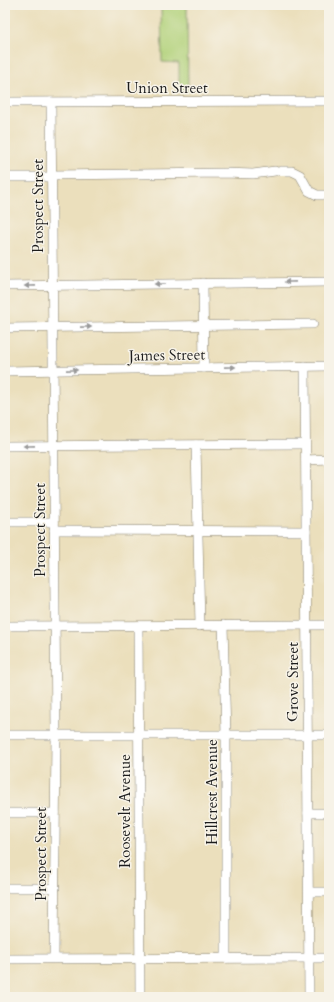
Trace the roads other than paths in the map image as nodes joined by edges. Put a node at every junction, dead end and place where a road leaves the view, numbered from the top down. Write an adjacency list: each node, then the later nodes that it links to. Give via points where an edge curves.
1 (329, 101): 3 (street, Union Street)
2 (5, 102): 3 (street, Union Street)
3 (51, 102): 4 (street, Prospect Street)
4 (51, 176): 5 (street); 6 (street, via 253,174 292,171 300,176 309,191); 9 (street, Prospect Street)
5 (5, 177)
6 (329, 196)
7 (329, 282): 8 (street, one-way to 8)
8 (203, 283): 9 (street, one-way to 9); 12 (street)
9 (52, 285): 10 (street, one-way to 10); 13 (street, Prospect Street)
10 (5, 286)
11 (313, 324): 12 (street)
12 (204, 325): 13 (street, one-way to 12); 17 (street)
13 (52, 327): 14 (street); 19 (street, Prospect Street)
14 (5, 328)
15 (305, 366): 16 (street, James Street); 17 (street, James Street, one-way to 15); 20 (street, Grove Street)
16 (329, 366)
17 (204, 368): 19 (street, James Street, one-way to 17)
18 (5, 371): 19 (street, James Street)
19 (53, 371): 23 (street, Prospect Street)
20 (306, 444): 21 (street); 25 (street, Grove Street)
21 (196, 445): 23 (street); 28 (street)
22 (5, 446): 23 (street, one-way to 22)
23 (53, 446): 27 (street, Prospect Street)
24 (329, 459): 25 (street)
25 (306, 460): 29 (street, Grove Street)
26 (5, 522): 27 (street)
27 (54, 526): 28 (street); 33 (street, Prospect Street)
28 (198, 530): 29 (street); 35 (street)
29 (306, 531): 30 (street, Grove Street)
30 (307, 625): 31 (street); 36 (street); 41 (street, Grove Street)
31 (329, 625)
32 (5, 626): 33 (street)
33 (55, 626): 34 (street); 38 (street, Prospect Street)
34 (138, 626): 35 (street); 39 (street, Roosevelt Avenue)
35 (200, 626): 36 (street)
36 (222, 626): 40 (street, Hillcrest Avenue)
37 (5, 735): 38 (street)
38 (56, 735): 39 (street); 44 (street, Prospect Street)
39 (139, 735): 40 (street); 52 (street, Roosevelt Avenue)
40 (226, 735): 41 (street); 53 (street, Hillcrest Avenue)
41 (308, 735): 42 (street); 45 (street, Grove Street)
42 (329, 735)
43 (5, 813): 44 (street)
44 (55, 813): 48 (street, Prospect Street)
45 (308, 813): 46 (street); 49 (street, Grove Street)
46 (329, 813)
47 (5, 888): 48 (street)
48 (55, 888): 51 (street, Prospect Street)
49 (308, 892): 50 (street); 54 (street, Grove Street)
50 (329, 892)
51 (54, 958): 52 (street); 56 (street)
52 (140, 958): 53 (street); 57 (street, Roosevelt Avenue)
53 (226, 958): 54 (street)
54 (309, 958): 55 (street); 58 (street, Grove Street)
55 (329, 958)
56 (5, 959)
57 (140, 997)
58 (309, 997)

